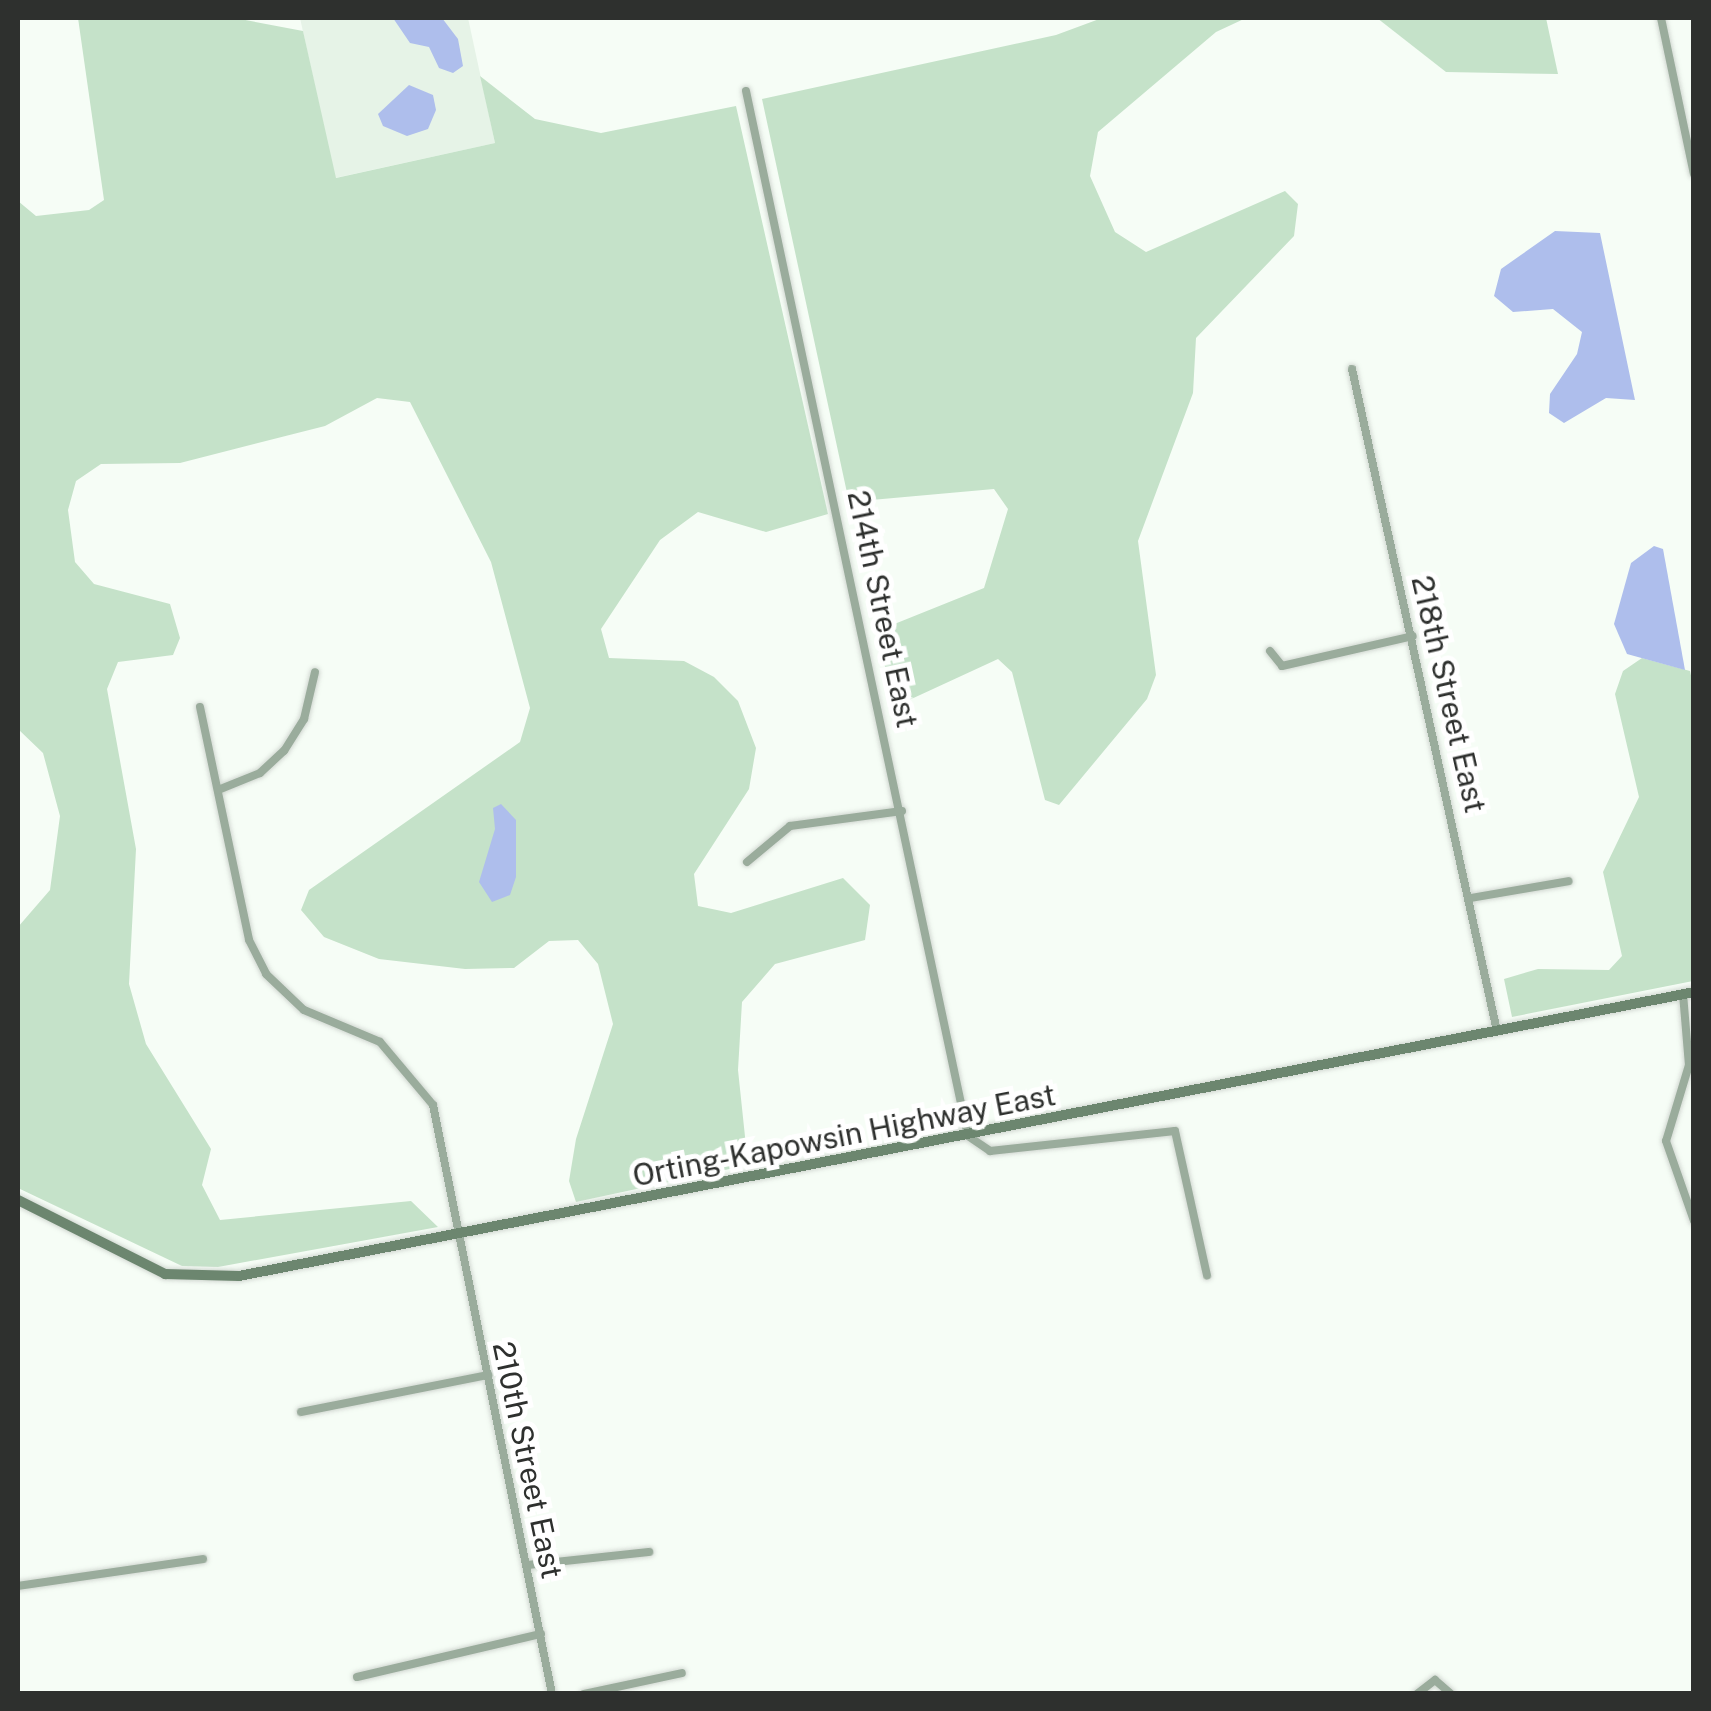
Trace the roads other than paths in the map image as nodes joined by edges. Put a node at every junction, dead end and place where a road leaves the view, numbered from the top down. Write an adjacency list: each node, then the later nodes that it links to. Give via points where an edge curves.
1 (1661, 18): 3 (street)
2 (746, 91): 10 (street, 214th Street East)
3 (1694, 174)
4 (1352, 369): 5 (street, 218th Street East)
5 (1413, 636): 6 (street, via 1282,666); 13 (street, 218th Street East)
6 (1270, 651)
7 (314, 672): 9 (street, via 304,718 284,751 260,773)
8 (200, 707): 9 (street, 210th Street East)
9 (218, 790): 19 (street, 210th Street East, via 256,958 291,1002 369,1035 417,1076 442,1134)
10 (902, 811): 11 (street, via 790,826); 16 (street, 214th Street East)
11 (747, 862)
12 (1568, 880): 13 (street)
13 (1471, 898): 15 (street, 218th Street East)
14 (1688, 993): 15 (main road, Orting-Kapowsin Highway East); 18 (street, via 1690,1055 1667,1153)
15 (1497, 1031): 16 (main road, Orting-Kapowsin Highway East)
16 (968, 1136): 19 (main road, Orting-Kapowsin Highway East); 20 (street, via 990,1150 1175,1131)
17 (18, 1200): 19 (main road, Orting-Kapowsin Highway East, via 162,1273 192,1279)
18 (1694, 1221)
19 (459, 1235): 21 (street, 210th Street East)
20 (1207, 1275)
21 (488, 1375): 22 (street); 25 (street, 210th Street East)
22 (302, 1412)
23 (649, 1552): 25 (street)
24 (204, 1559): 26 (street)
25 (527, 1565): 27 (street, 210th Street East)
26 (18, 1586)
27 (541, 1634): 29 (street); 30 (street, 210th Street East)
28 (682, 1674): 31 (street)
29 (356, 1677)
30 (552, 1694)
31 (584, 1694)
32 (1417, 1694): 33 (street, via 1435,1680)
33 (1451, 1694)

